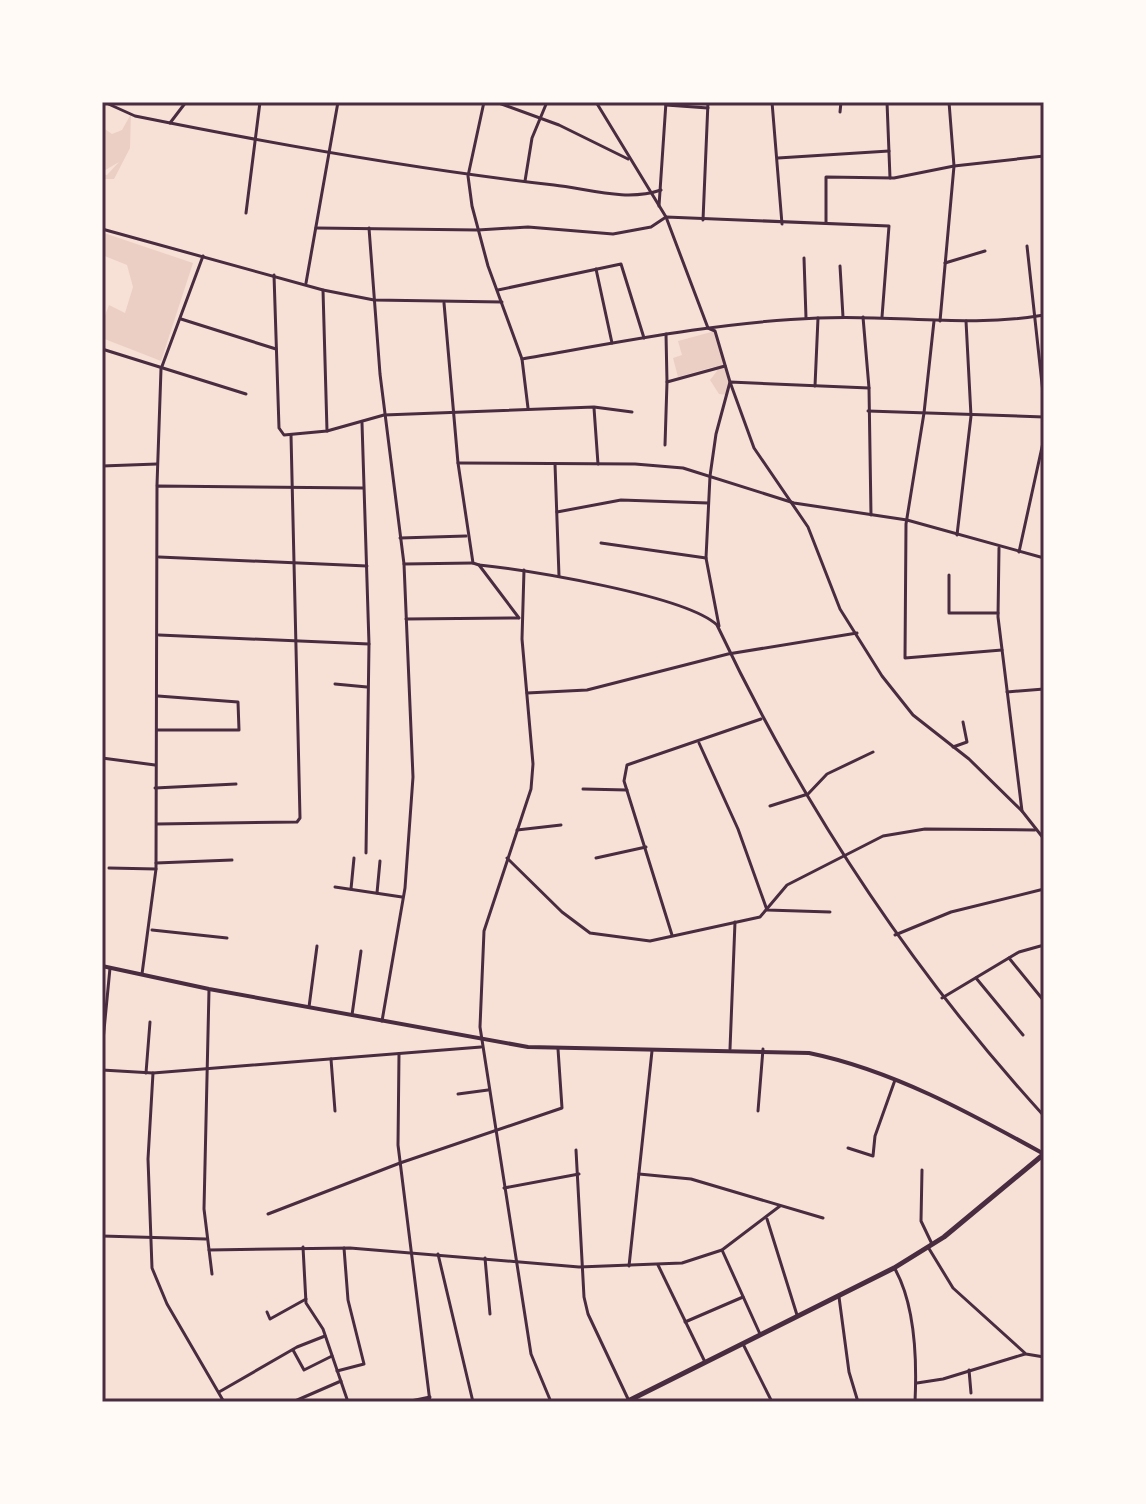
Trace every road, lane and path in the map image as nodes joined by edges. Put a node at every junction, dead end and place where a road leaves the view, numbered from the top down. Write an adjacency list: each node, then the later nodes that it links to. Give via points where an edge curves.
1 (104, 102): 18 (street)
2 (186, 102): 18 (street)
3 (260, 102): 19 (street)
4 (338, 102): 21 (street)
5 (484, 102): 26 (street)
6 (496, 102): 17 (street)
7 (547, 102): 17 (street)
8 (596, 102): 24 (street)
9 (708, 102): 15 (street)
10 (772, 102): 23 (street)
11 (841, 102): 16 (street)
12 (887, 102): 20 (street)
13 (949, 102): 25 (street)
14 (666, 104): 15 (street); 29 (street)
15 (708, 108): 34 (street)
16 (840, 112)
17 (539, 116): 24 (street); 28 (street)
18 (170, 123): 19 (street)
19 (256, 140): 21 (street); 32 (street)
20 (889, 151): 23 (street); 27 (street)
21 (329, 152): 26 (street); 37 (street)
22 (1044, 156): 25 (street)
23 (778, 158): 36 (street)
24 (628, 159): 30 (street)
25 (954, 166): 27 (street); 45 (street)
26 (468, 176): 28 (street); 40 (street)
27 (890, 178): 35 (street, via 826,177)
28 (525, 181): 30 (street, via 623,196)
29 (661, 190): 30 (street); 31 (street)
30 (650, 194): 31 (street)
31 (659, 206): 33 (street)
32 (246, 213)
33 (666, 217): 34 (street); 40 (street, via 629,233); 66 (street)
34 (703, 220): 36 (street)
35 (826, 223): 36 (street); 59 (street, via 889,226)
36 (782, 224)
37 (316, 228): 38 (street); 49 (street)
38 (369, 228): 40 (street); 52 (street)
39 (102, 229): 43 (street)
40 (478, 230): 51 (street)
41 (1027, 246): 56 (street)
42 (985, 251): 45 (street)
43 (203, 256): 48 (street); 62 (street)
44 (804, 258): 60 (street)
45 (945, 263): 64 (street)
46 (840, 266): 57 (street)
47 (596, 269): 51 (street); 68 (street, via 621,264); 69 (street)
48 (274, 275): 49 (street); 71 (street)
49 (306, 284): 50 (street)
50 (323, 290): 52 (street); 91 (street)
51 (498, 290): 53 (street)
52 (374, 300): 54 (street); 87 (street)
53 (502, 302): 54 (street); 72 (street)
54 (444, 303): 84 (street)
55 (1044, 315): 56 (street)
56 (1035, 316): 65 (street); 80 (street)
57 (843, 317): 58 (street); 61 (street)
58 (863, 317): 59 (street); 78 (street)
59 (882, 317): 63 (street)
60 (806, 318): 61 (street); 66 (street)
61 (818, 318): 77 (street)
62 (179, 319): 71 (street); 74 (street)
63 (934, 321): 64 (street); 86 (street)
64 (940, 321): 65 (street)
65 (966, 321): 88 (street)
66 (708, 328): 67 (street); 73 (street, via 715,331)
67 (666, 334): 68 (street); 75 (street)
68 (644, 338): 69 (street)
69 (612, 343): 72 (street)
70 (102, 349): 74 (street)
71 (276, 349): 92 (street, via 279,428)
72 (522, 359): 82 (street)
73 (725, 366): 75 (street); 76 (street)
74 (161, 369): 79 (street); 97 (street)
75 (667, 382): 94 (street)
76 (730, 382): 77 (street); 100 (street); 105 (street, via 754,448)
77 (815, 386): 78 (street)
78 (869, 388): 83 (street)
79 (246, 394)
80 (1044, 402)
81 (594, 407): 82 (street); 85 (street); 98 (street)
82 (528, 408): 84 (street)
83 (868, 411): 86 (street); 107 (street)
84 (453, 412): 87 (street); 96 (street)
85 (632, 412)
86 (924, 413): 88 (street); 108 (street)
87 (384, 415): 90 (street); 111 (street)
88 (971, 416): 89 (street); 109 (street)
89 (1044, 417)
90 (362, 423): 91 (street); 103 (street)
91 (327, 431): 92 (street)
92 (291, 435): 102 (street)
93 (1044, 438): 114 (street)
94 (665, 445)
95 (555, 462): 96 (street); 98 (street); 106 (street)
96 (458, 463): 110 (street)
97 (157, 464): 99 (street); 101 (street)
98 (598, 464): 100 (street, via 683,468)
99 (102, 466)
100 (710, 476): 104 (street); 105 (street)
101 (157, 486): 102 (street); 115 (street)
102 (293, 488): 103 (street); 118 (street)
103 (363, 488): 122 (street)
104 (708, 503): 106 (street, via 621,500); 116 (street)
105 (794, 503): 107 (street); 130 (street, via 840,609)
106 (557, 512): 125 (street)
107 (871, 515): 108 (street)
108 (907, 520): 109 (street); 134 (street, via 906,659)
109 (957, 535): 113 (street)
110 (466, 536): 111 (street); 119 (street)
111 (400, 538): 120 (street)
112 (601, 543): 116 (street)
113 (999, 547): 114 (street); 126 (street)
114 (1019, 552): 117 (street)
115 (159, 557): 118 (street); 131 (street)
116 (706, 558): 129 (street)
117 (1044, 558)
118 (296, 563): 122 (street); 132 (street)
119 (473, 563): 120 (street); 121 (street)
120 (404, 564): 128 (street)
121 (479, 565): 123 (street); 127 (street)
122 (367, 566): 133 (street)
123 (524, 570): 125 (street); 127 (street)
124 (949, 575): 126 (street, via 949,613)
125 (559, 576): 129 (street, via 690,610 711,619)
126 (998, 613): 134 (street)
127 (522, 618): 128 (street); 140 (street)
128 (406, 619): 177 (street, via 413,777)
129 (720, 630): 135 (street)
130 (857, 633): 135 (street); 146 (street, via 913,715)
131 (159, 635): 132 (street); 141 (street)
132 (295, 641): 133 (street); 157 (street, via 297,822)
133 (369, 644): 137 (street)
134 (1002, 650): 139 (street)
135 (728, 654): 140 (street, via 587,690); 142 (street)
136 (335, 684): 137 (street)
137 (368, 687): 163 (street)
138 (1044, 689): 139 (street)
139 (1007, 692): 156 (street)
140 (526, 693): 159 (street, via 533,764 531,789)
141 (158, 696): 144 (street); 144 (street, via 238,702 239,730)
142 (762, 719): 145 (street); 154 (street)
143 (963, 722): 146 (street, via 967,742)
144 (157, 730): 149 (street)
145 (699, 743): 153 (street, via 634,760 625,773); 178 (street)
146 (953, 747): 156 (street)
147 (873, 752): 154 (street, via 827,774)
148 (102, 758): 149 (street)
149 (155, 765): 151 (street)
150 (236, 784): 151 (street)
151 (155, 788): 157 (street)
152 (583, 789): 153 (street)
153 (627, 790): 162 (street)
154 (808, 794): 155 (street); 164 (street)
155 (770, 806)
156 (1022, 811): 160 (street)
157 (155, 824): 170 (street)
158 (561, 825): 159 (street)
159 (516, 830): 166 (street)
160 (1035, 830): 161 (street); 164 (street, via 903,831)
161 (1044, 839)
162 (646, 847): 167 (street); 182 (street)
163 (366, 853)
164 (846, 856): 178 (street, via 787,885); 183 (street)
165 (354, 858): 174 (street)
166 (507, 858): 182 (street, via 590,933 650,941); 201 (street, via 484,931)
167 (596, 858)
168 (232, 860): 170 (street)
169 (380, 861): 176 (street)
170 (155, 863): 172 (street)
171 (109, 868): 172 (street)
172 (156, 869): 181 (street)
173 (335, 887): 174 (street)
174 (351, 889): 176 (street)
175 (1044, 889): 183 (street, via 951,912)
176 (377, 893): 177 (street)
177 (403, 897): 198 (street)
178 (767, 910): 179 (street); 180 (street, via 760,917)
179 (830, 912)
180 (735, 922): 182 (street); 204 (street)
181 (150, 929): 184 (street); 191 (street)
182 (672, 935)
183 (895, 935): 194 (street)
184 (227, 938)
185 (1044, 945): 188 (street)
186 (317, 946): 196 (street)
187 (361, 951): 197 (street)
188 (1009, 958): 192 (street); 195 (street)
189 (102, 966): 190 (street)
190 (110, 968): 191 (street); 206 (street)
191 (142, 974): 193 (street)
192 (976, 978): 194 (street); 200 (street)
193 (209, 989): 196 (street); 209 (street)
194 (942, 998): 218 (street)
195 (1044, 1001)
196 (309, 1007): 197 (street)
197 (352, 1015): 198 (street)
198 (382, 1021): 201 (street)
199 (150, 1022): 211 (street)
200 (1023, 1035)
201 (481, 1044): 202 (street); 207 (street); 214 (street)
202 (558, 1049): 203 (street); 219 (street, via 562,1108)
203 (653, 1049): 204 (street); 226 (street)
204 (730, 1049): 205 (street)
205 (763, 1049): 213 (street, via 846,1060); 217 (street)
206 (102, 1051)
207 (399, 1054): 208 (street); 223 (street)
208 (331, 1059): 209 (street); 216 (street)
209 (205, 1069): 212 (street); 234 (street)
210 (102, 1070): 211 (street)
211 (146, 1073): 212 (street)
212 (153, 1073): 233 (street)
213 (895, 1080): 220 (street, via 873,1156); 222 (street)
214 (488, 1090): 215 (street); 219 (street)
215 (458, 1094)
216 (335, 1111)
217 (758, 1111)
218 (1044, 1116)
219 (495, 1131): 223 (street); 227 (street)
220 (848, 1148)
221 (576, 1150): 225 (street)
222 (1044, 1154): 235 (main road)
223 (400, 1163): 229 (street); 240 (street)
224 (922, 1170): 235 (street, via 921,1221)
225 (579, 1174): 227 (street); 246 (street)
226 (639, 1174): 228 (street, via 691,1179); 245 (street)
227 (504, 1188): 243 (street)
228 (780, 1206): 230 (street); 231 (street)
229 (268, 1214)
230 (823, 1218)
231 (767, 1219): 239 (street); 254 (street)
232 (102, 1236): 233 (street)
233 (149, 1237): 234 (street); 268 (street, via 152,1268 167,1304)
234 (208, 1239): 238 (street)
235 (930, 1246): 247 (main road); 260 (street, via 953,1288)
236 (303, 1247): 237 (street); 238 (street); 251 (street)
237 (344, 1248): 240 (street); 265 (street, via 348,1300 364,1364)
238 (209, 1250): 248 (street)
239 (722, 1250): 244 (street); 249 (street)
240 (411, 1252): 241 (street); 270 (street)
241 (438, 1254): 242 (street); 275 (street)
242 (485, 1257): 243 (street); 253 (street)
243 (517, 1260): 246 (street); 276 (street, via 531,1354)
244 (658, 1265): 245 (street); 255 (street)
245 (629, 1266): 246 (street)
246 (579, 1267): 277 (street, via 588,1314)
247 (894, 1268): 250 (main road); 267 (street, via 906,1291)
248 (212, 1274)
249 (743, 1297): 255 (street); 257 (street)
250 (839, 1297): 254 (main road); 279 (street)
251 (306, 1299): 252 (street, via 270,1319); 256 (street)
252 (267, 1312)
253 (490, 1314)
254 (798, 1317): 257 (main road)
255 (685, 1322): 263 (street)
256 (325, 1335): 259 (street); 261 (street)
257 (761, 1336): 258 (main road)
258 (743, 1344): 263 (main road); 278 (street)
259 (293, 1350): 261 (street, via 304,1370); 268 (street)
260 (1026, 1354): 262 (street); 264 (street)
261 (332, 1356): 265 (street)
262 (1044, 1357)
263 (706, 1363): 277 (main road)
264 (969, 1370): 267 (street); 269 (street)
265 (337, 1371): 266 (street)
266 (341, 1381): 271 (street); 273 (street)
267 (917, 1383): 280 (street)
268 (219, 1392): 272 (street)
269 (971, 1393)
270 (430, 1400): 274 (street)
271 (295, 1401)
272 (224, 1402)
273 (348, 1402)
274 (406, 1402)
275 (473, 1402)
276 (551, 1402)
277 (628, 1402)
278 (772, 1402)
279 (858, 1402)
280 (915, 1402)

